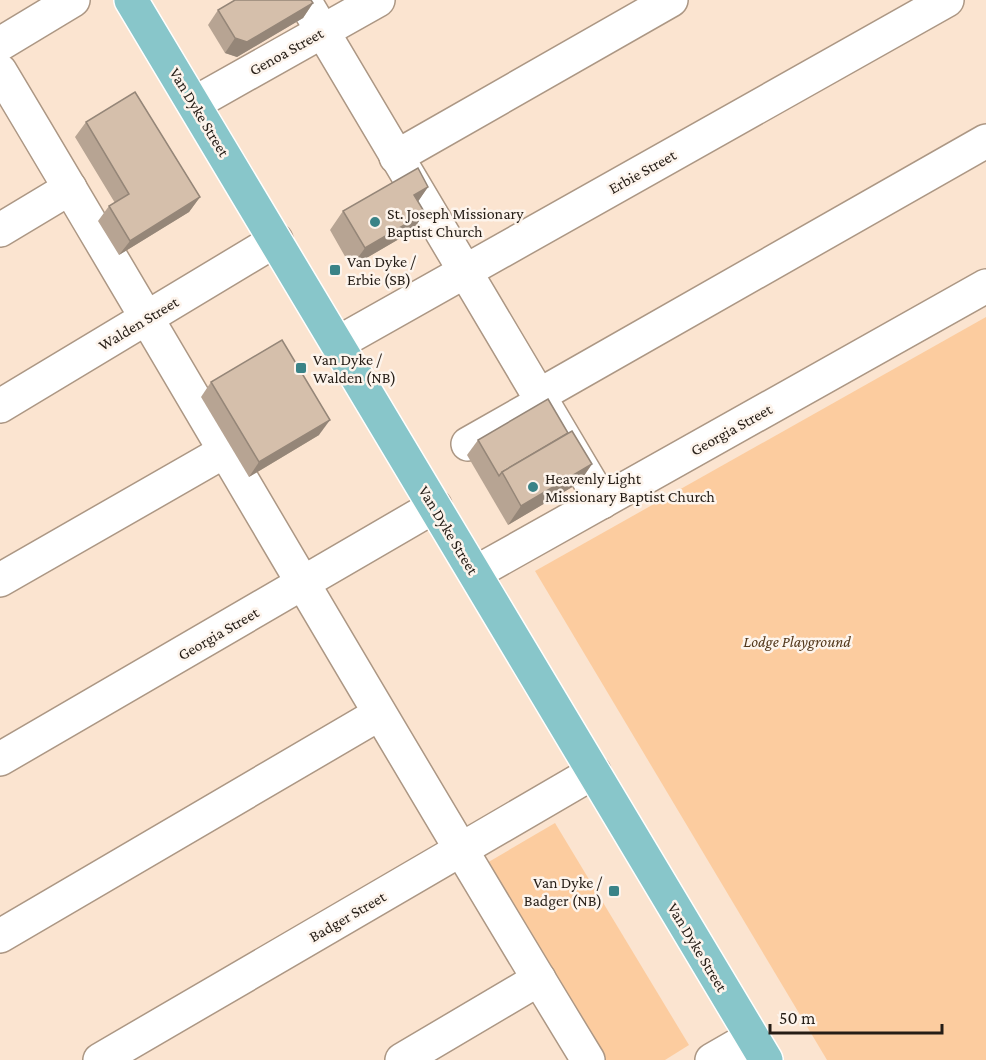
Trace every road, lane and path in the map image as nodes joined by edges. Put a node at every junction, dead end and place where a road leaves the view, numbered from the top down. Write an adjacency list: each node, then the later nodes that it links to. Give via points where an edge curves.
1 (73, 0): 8 (street)
2 (131, 0): 10 (main road, Van Dyke Street)
3 (304, 0): 7 (street)
4 (378, 0): 7 (street, Genoa Street)
5 (671, 0): 12 (street)
6 (947, 0): 16 (street, Erbie Street)
7 (322, 31): 10 (street, Genoa Street); 12 (street)
8 (0, 44)
9 (0, 71): 13 (street)
10 (195, 103): 15 (main road, Van Dyke Street)
11 (986, 141): 20 (street)
12 (396, 157): 16 (street)
13 (70, 188): 14 (street); 18 (street)
14 (0, 230)
15 (276, 240): 18 (street, Walden Street); 19 (main road, Van Dyke Street)
16 (463, 272): 19 (street, Erbie Street); 20 (street)
17 (986, 286): 24 (street, Georgia Street)
18 (148, 317): 21 (street, Walden Street); 23 (street)
19 (338, 343): 25 (main road, Van Dyke Street)
20 (540, 399): 22 (street); 24 (street)
21 (0, 406)
22 (468, 444)
23 (225, 451): 27 (street); 28 (street)
24 (602, 502): 26 (street, Georgia Street)
25 (435, 506): 26 (main road, Van Dyke Street); 28 (street, Georgia Street)
26 (475, 573): 31 (main road, Van Dyke Street)
27 (0, 580)
28 (302, 584): 29 (street); 30 (street, Georgia Street)
29 (379, 714): 32 (street); 33 (street)
30 (0, 759)
31 (594, 772): 32 (street, Badger Street); 35 (main road, Van Dyke Street)
32 (460, 850): 34 (street); 36 (street, Badger Street)
33 (0, 936)
34 (539, 980): 37 (street); 38 (street)
35 (759, 1048): 39 (street)
36 (100, 1060)
37 (402, 1060)
38 (588, 1060)
39 (712, 1060)

